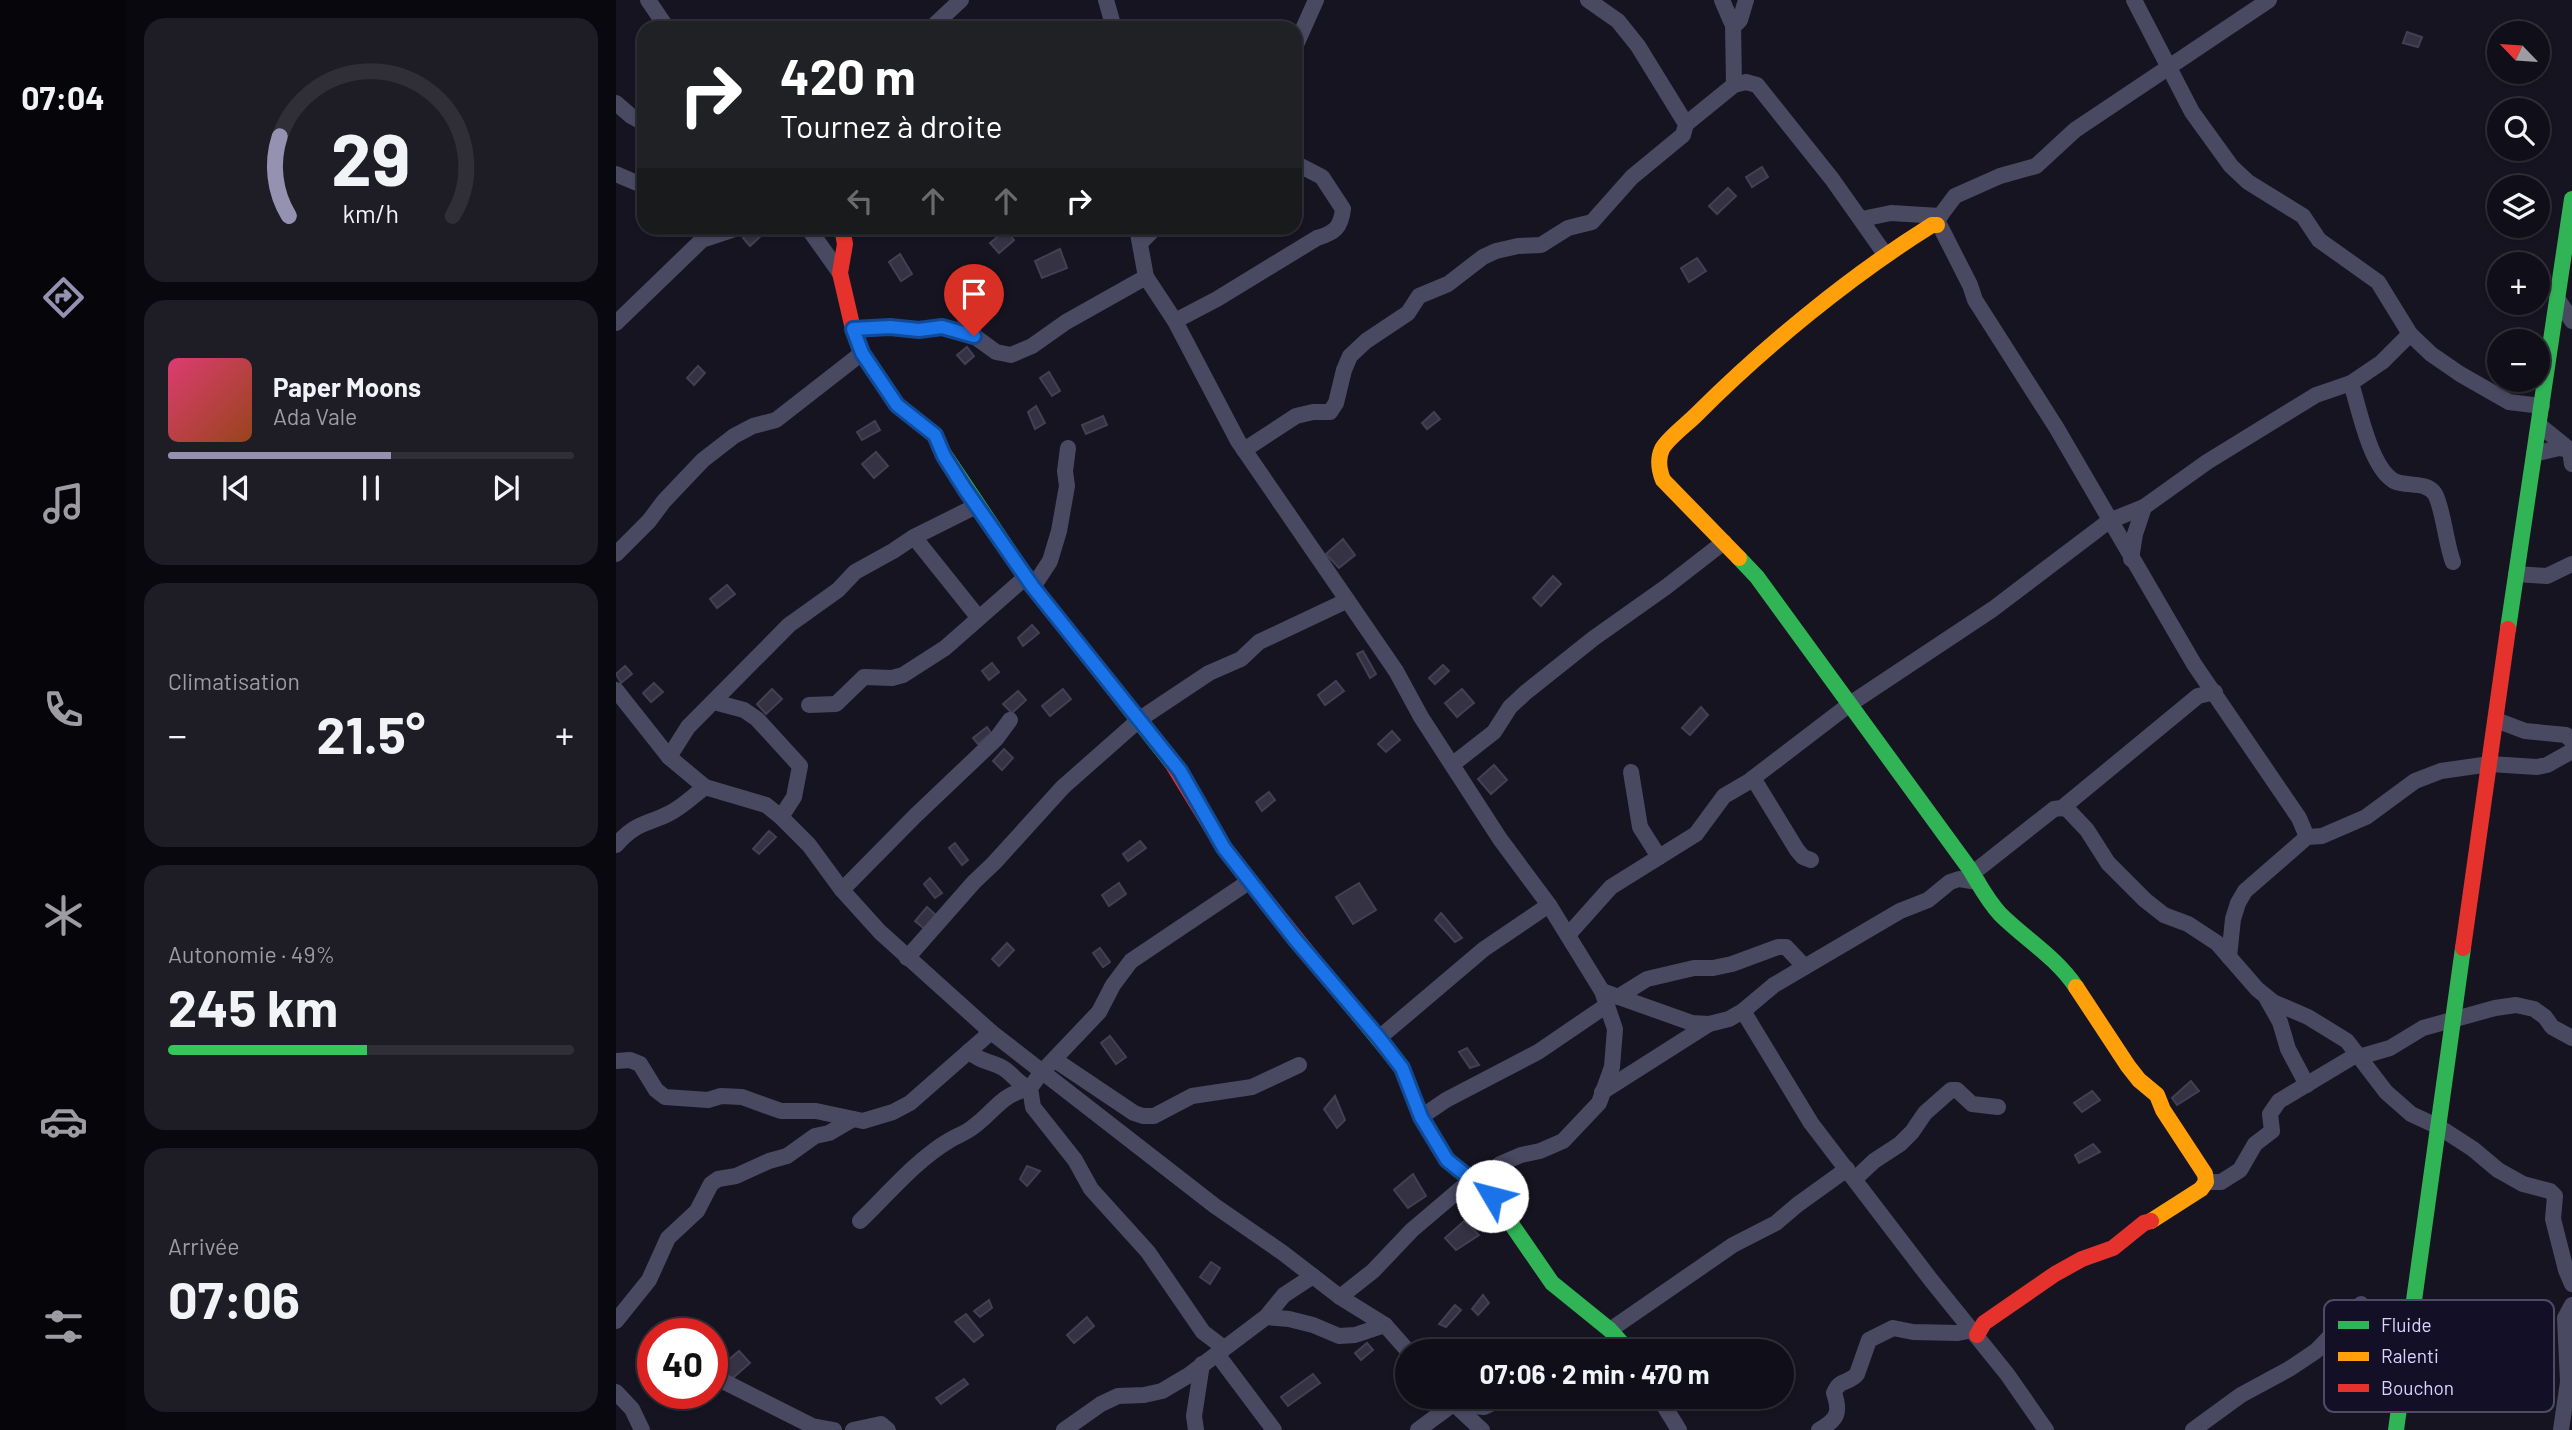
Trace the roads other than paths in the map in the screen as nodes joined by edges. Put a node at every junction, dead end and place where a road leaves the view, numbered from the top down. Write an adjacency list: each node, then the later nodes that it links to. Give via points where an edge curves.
1 (648, 0): 10 (street)
2 (961, 0): 11 (street)
3 (1316, 0): 14 (street)
4 (1588, 0): 19 (street, via 1618,21 1638,46)
5 (1722, 0): 13 (street)
6 (1746, 0): 13 (street, via 1740,20)
7 (2134, 0): 15 (street)
8 (2269, 0): 15 (street)
9 (1111, 3): 12 (street)
10 (662, 21)
11 (938, 21)
12 (1113, 21)
13 (1733, 23): 16 (street)
14 (1302, 31)
15 (2167, 67): 25 (street, via 2075,130 2036,166 1955,196); 39 (street, via 2231,166 2303,216 2319,240 2378,282)
16 (1734, 85): 19 (street); 24 (street, via 1757,85)
17 (616, 103): 18 (street)
18 (637, 119)
19 (1686, 124): 45 (street, via 1683,135 1632,177 1592,222 1568,228 1541,245 1496,251 1448,284 1419,296 1408,313 1350,356 1330,412 1296,416)
20 (1302, 167): 35 (street, via 1322,177 1343,209 1339,226)
21 (616, 174): 22 (street)
22 (637, 183)
23 (2572, 199): 30 (street)
24 (1862, 219): 25 (street, via 1891,213); 31 (street)
25 (1939, 221): 31 (street); 50 (street, via 1975,300)
26 (696, 235): 37 (street)
27 (813, 235): 32 (street)
28 (843, 235): 32 (street)
29 (1139, 235): 33 (street)
30 (2569, 238): 34 (street)
31 (1885, 254): 52 (street, via 1775,343 1662,449 1658,468 1663,480)
32 (840, 273): 38 (street)
33 (1146, 277): 35 (street); 38 (street, via 1011,355 996,352 974,336 942,327)
34 (2557, 298): 36 (street); 42 (street)
35 (1175, 321): 45 (street)
36 (2572, 321)
37 (616, 323)
38 (853, 329): 40 (street)
39 (2410, 334): 41 (street, via 2382,362); 42 (street, via 2431,354 2487,391 2510,402)
40 (862, 353): 48 (street, via 897,405 935,435); 53 (street, via 776,420 734,436 703,460)
41 (2351, 383): 49 (street, via 2316,395); 55 (street, via 2371,447 2384,471 2394,481 2424,486 2435,494)
42 (2542, 406): 43 (street)
43 (2539, 425): 46 (street); 47 (street)
44 (1068, 448): 58 (street, via 1059,531 1050,561)
45 (1244, 450): 59 (street)
46 (2535, 454): 47 (street, via 2559,448); 57 (street)
47 (2571, 455)
48 (976, 506): 51 (street); 58 (street)
49 (2144, 507): 50 (street); 54 (street)
50 (2109, 521): 54 (street); 66 (street, via 1993,609)
51 (914, 537): 60 (street); 65 (street, via 855,572 789,625)
52 (1724, 542): 66 (street); 74 (street, via 1544,677 1510,707 1494,732)
53 (616, 554)
54 (2132, 559): 61 (street)
55 (2453, 562)
56 (2572, 564): 57 (street, via 2547,576)
57 (2516, 573): 70 (street)
58 (1030, 581): 60 (street); 68 (street)
59 (1346, 601): 68 (street, via 1259,642 1241,659 1209,673); 74 (street, via 1396,671)
60 (978, 617): 67 (street, via 945,648 904,675 864,677 836,704)
61 (2200, 672): 63 (street); 64 (street)
62 (616, 690): 73 (street)
63 (2215, 692): 64 (street); 81 (street, via 2299,818)
64 (2198, 696): 79 (street)
65 (713, 702): 73 (street, via 688,727); 80 (street, via 744,710 757,719 800,766 794,797)
66 (1850, 704): 77 (street); 85 (street)
67 (809, 705)
68 (1140, 719): 86 (street, via 1180,771 1224,848); 91 (street, via 1063,787)
69 (1010, 720): 87 (street)
70 (2496, 720): 71 (street, via 2525,731 2566,735); 75 (street)
71 (2572, 741)
72 (2572, 751): 75 (street, via 2537,767)
73 (670, 757): 78 (street)
74 (1452, 764): 88 (street)
75 (2490, 764): 81 (street, via 2441,771 2415,782 2366,817); 96 (street)
76 (1630, 772): 83 (street, via 1640,827)
77 (1753, 778): 83 (street, via 1724,796 1696,834); 84 (street, via 1797,850)
78 (705, 787): 80 (street, via 766,805); 82 (street, via 670,814 633,829)
79 (2062, 807): 85 (street, via 2040,819); 90 (street, via 2146,900 2164,915 2217,943)
80 (781, 817): 87 (street, via 810,845)
81 (2307, 838): 90 (street, via 2245,891 2233,919)
82 (616, 845)
83 (1659, 857): 89 (street, via 1611,887)
84 (1811, 860)
85 (1970, 876): 92 (street, via 1944,886 1928,900 1900,911); 116 (street, via 1990,902 2066,972 2128,1066 2157,1095)
86 (1250, 881): 99 (street); 103 (street, via 1132,961 1099,1012)
87 (842, 890): 91 (street)
88 (1549, 905): 89 (street); 99 (street, via 1484,949)
89 (1568, 934): 94 (street)
90 (2229, 957): 93 (street)
91 (907, 958): 98 (street)
92 (1805, 967): 94 (street, via 1786,947 1778,947 1732,964 1647,979); 95 (street)
93 (2266, 997): 102 (street, via 2347,1041); 107 (street)
94 (1609, 998): 97 (street); 109 (street, via 1615,1029 1612,1067); 111 (street, via 1538,1052)
95 (1743, 1011): 97 (street); 114 (street, via 1811,1123)
96 (2454, 1018): 100 (street, via 2516,1005 2534,1009); 102 (street, via 2412,1033 2390,1048); 113 (street)
97 (1709, 1024): 109 (street)
98 (991, 1032): 101 (street); 106 (street)
99 (1379, 1038): 111 (street, via 1402,1068)
100 (2572, 1038)
101 (969, 1051): 108 (street); 112 (street, via 910,1103 877,1119)
102 (2358, 1056): 107 (street); 113 (street, via 2386,1092 2411,1114)
103 (1055, 1060): 105 (street, via 1143,1116 1154,1116 1192,1096 1252,1087); 106 (street)
104 (616, 1061): 112 (street, via 640,1064 665,1097 742,1097 781,1111 816,1111)
105 (1298, 1065)
106 (1041, 1073): 108 (street); 119 (street)
107 (2307, 1085): 116 (street, via 2273,1108 2272,1131 2255,1144 2240,1170 2221,1182)
108 (1030, 1088): 118 (street, via 1001,1100 966,1133 949,1140); 132 (street, via 1033,1107 1075,1160 1091,1189 1148,1252 1203,1332)
109 (1602, 1092): 117 (street, via 1598,1103 1563,1141 1500,1164)
110 (1998, 1107): 114 (street, via 1972,1104 1951,1090 1900,1144)
111 (1421, 1117): 115 (street, via 1447,1160)
112 (853, 1119): 125 (street, via 815,1136 787,1156 711,1184 697,1211 668,1238 649,1280)
113 (2439, 1127): 120 (street, via 2498,1170 2555,1196 2553,1219); 122 (street)
114 (1851, 1174): 127 (street, via 1931,1280); 128 (street, via 1733,1245)
115 (1472, 1179): 117 (street); 121 (street)
116 (2206, 1182): 127 (street, via 2113,1248 2054,1274)
117 (1492, 1196): 128 (street, via 1552,1283)
118 (860, 1221)
119 (1313, 1276): 121 (street); 124 (street, via 1284,1296)
120 (2572, 1284)
121 (1340, 1297): 126 (street)
122 (2414, 1300)
123 (2572, 1306): 153 (street, via 2565,1318 2568,1382)
124 (1266, 1317): 126 (street, via 1313,1325 1339,1336); 132 (street)
125 (616, 1321)
126 (1385, 1325): 129 (street)
127 (1975, 1327): 149 (street, via 1958,1333 1893,1328 1869,1340 1857,1374 1836,1388 1837,1415); 150 (street)
128 (1610, 1330): 130 (street)
129 (1397, 1339)
130 (1617, 1339)
131 (2324, 1343): 151 (street)
132 (1214, 1356): 143 (street, via 1162,1391 1118,1396); 144 (street, via 1194,1416); 145 (street)
133 (728, 1383): 140 (street, via 812,1426)
134 (616, 1392): 139 (street, via 632,1409)
135 (1444, 1409): 146 (street)
136 (1460, 1409): 147 (street)
137 (1666, 1409): 148 (street)
138 (2399, 1412): 152 (street)
139 (642, 1430)
140 (834, 1430)
141 (853, 1430): 142 (street, via 881,1424)
142 (887, 1430)
143 (1064, 1430)
144 (1196, 1430)
145 (1274, 1430)
146 (1418, 1430)
147 (1482, 1430)
148 (1679, 1430)
149 (1819, 1430)
150 (2046, 1430)
151 (2193, 1430)
152 (2396, 1430)
153 (2561, 1430)

